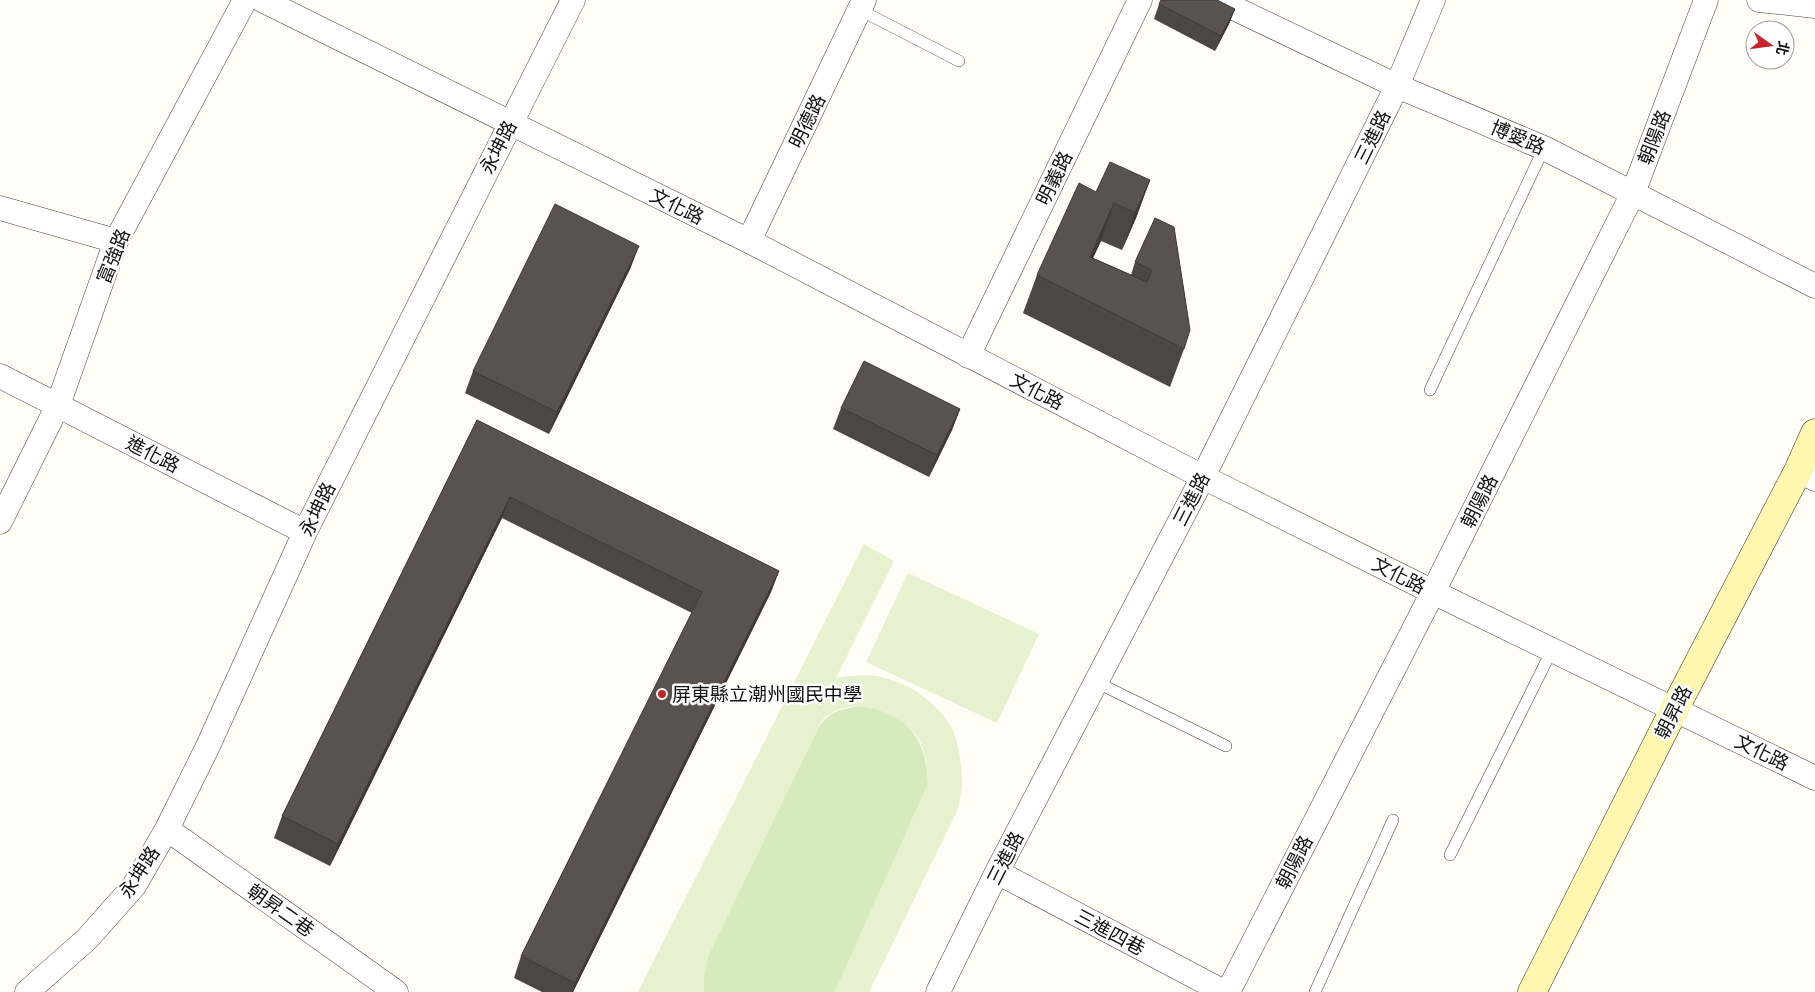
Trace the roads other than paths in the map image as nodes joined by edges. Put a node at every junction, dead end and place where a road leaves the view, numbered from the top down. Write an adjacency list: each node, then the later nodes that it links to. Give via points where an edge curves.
1 (245, 0): 17 (street, 富強路)
2 (262, 0): 13 (street, 文化路)
3 (573, 0): 13 (street, 永坤路)
4 (1140, 0): 20 (street, 明義路)
5 (1216, 0): 12 (street, 博愛路)
6 (1432, 0): 12 (street, 三進路)
7 (1706, 0): 15 (street, 朝陽路)
8 (1759, 0): 10 (street)
9 (862, 5): 11 (lane); 18 (street, 明德路)
10 (1815, 6)
11 (959, 61)
12 (1398, 86): 14 (street, 博愛路); 26 (street, 三進路)
13 (509, 123): 18 (street, 文化路); 28 (street, 永坤路)
14 (1544, 148): 15 (street, 博愛路); 22 (lane)
15 (1633, 192): 19 (street, 博愛路); 29 (street, 朝陽路)
16 (0, 208): 17 (street)
17 (116, 241): 23 (street, 富強路)
18 (749, 241): 20 (street, 文化路)
19 (1815, 286)
20 (968, 356): 26 (street, 文化路)
21 (0, 376): 23 (street, 進化路)
22 (1430, 390)
23 (58, 405): 27 (street, 富強路); 28 (street, 進化路)
24 (1815, 433): 25 (main road, 朝昇路)
25 (1806, 475): 32 (main road, 朝昇路)
26 (1203, 477): 29 (street, 文化路); 31 (street, 三進路)
27 (0, 522)
28 (305, 532): 36 (street, 永坤路)
29 (1433, 592): 30 (street, 文化路); 43 (street, 朝陽路)
30 (1552, 650): 32 (street, 文化路); 37 (lane)
31 (1096, 682): 33 (lane); 38 (street, 三進路)
32 (1674, 710): 34 (street, 文化路); 45 (main road, 朝昇路)
33 (1226, 746)
34 (1815, 778)
35 (1393, 820): 44 (lane)
36 (167, 829): 39 (street, 永坤路, via 134,886 87,939); 40 (street, 朝昇二巷)
37 (1450, 854)
38 (997, 872): 41 (street, 三進路); 42 (street, 三進四巷)
39 (27, 992)
40 (396, 992)
41 (938, 992)
42 (1224, 992)
43 (1228, 992)
44 (1315, 992)
45 (1532, 992)

